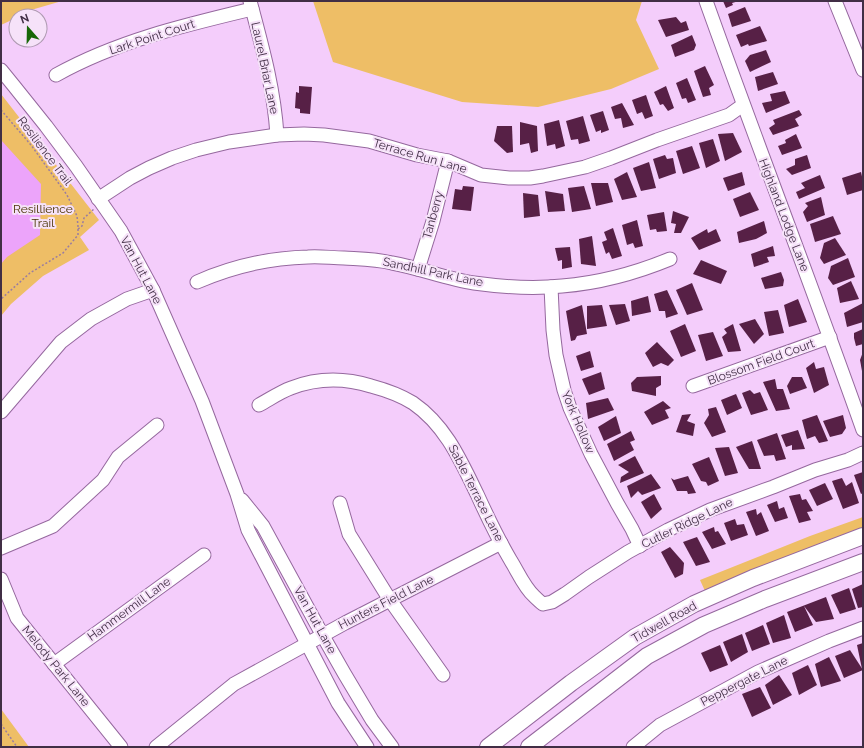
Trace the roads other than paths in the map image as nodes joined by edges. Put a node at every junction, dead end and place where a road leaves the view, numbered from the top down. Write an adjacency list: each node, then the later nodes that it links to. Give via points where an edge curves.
1 (706, 1): 7 (street, Highland Lodge Lane)
2 (835, 1): 5 (street)
3 (251, 5): 6 (street, Lark Point Court, via 140,38 97,55); 8 (street, Laurel Briar Lane, via 271,86)
4 (1, 70): 10 (street, Van Hut Lane, via 76,166)
5 (863, 70)
6 (56, 76)
7 (743, 105): 9 (street, Terrace Run Lane, via 729,114 611,158 555,174 530,178 502,178 480,175); 16 (street, Highland Lodge Lane)
8 (276, 135): 9 (street, Terrace Run Lane, via 324,135 369,141); 10 (street, Terrace Run Lane, via 229,142 172,158 136,175)
9 (448, 161): 12 (street, Tanberry)
10 (100, 202): 15 (street, Van Hut Lane, via 121,231)
11 (670, 259): 14 (street, Sandhill Park Lane, via 632,273)
12 (418, 269): 13 (street, Sandhill Park Lane, via 378,260 308,257 244,266); 14 (street, Sandhill Park Lane, via 474,283)
13 (197, 282)
14 (551, 287): 27 (street, York Hollow, via 555,348 566,398 585,441)
15 (153, 290): 19 (street, via 127,299 91,319 61,342); 23 (street, Van Hut Lane, via 202,401)
16 (830, 337): 17 (street, Blossom Field Court); 21 (street, Highland Lodge Lane)
17 (693, 386)
18 (259, 405): 26 (street, Sable Terrace Lane, via 306,383 332,381 362,383 403,397 430,417 444,433)
19 (1, 412)
20 (157, 426): 28 (street, via 118,457 103,480 53,526)
21 (863, 430)
22 (863, 453): 27 (street, Cutler Ridge Lane, via 717,506)
23 (237, 494): 35 (street, Van Hut Lane, via 263,526); 37 (street, Van Hut Lane, via 248,530)
24 (340, 503): 32 (street, via 349,534)
25 (863, 536): 36 (main road, Tidwell Road, via 694,604)
26 (501, 543): 32 (street, Hunters Field Lane); 33 (street, Sable Terrace Lane, via 527,587)
27 (640, 546): 33 (street, Cutler Ridge Lane, via 598,570 552,602)
28 (1, 548)
29 (204, 555): 39 (street, Hammermill Lane)
30 (863, 562): 38 (main road, Tidwell Road, via 704,625)
31 (1, 579): 39 (street, Melody Park Lane, via 17,618)
32 (390, 600): 35 (street, Hunters Field Lane); 40 (street)
33 (544, 604)
34 (863, 628): 47 (street, Peppergate Lane, via 758,672 660,725)
35 (323, 636): 37 (street, Hunters Field Lane); 44 (street, Van Hut Lane, via 372,720)
36 (635, 637): 38 (main road); 45 (main road, Tidwell Road)
37 (307, 644): 42 (street, Hunters Field Lane, via 234,684); 43 (street, Van Hut Lane, via 338,703)
38 (648, 656): 46 (main road, Tidwell Road)
39 (54, 664): 41 (street, Melody Park Lane)
40 (443, 675)
41 (121, 747)
42 (156, 747)
43 (367, 747)
44 (392, 747)
45 (488, 747)
46 (529, 747)
47 (633, 747)

